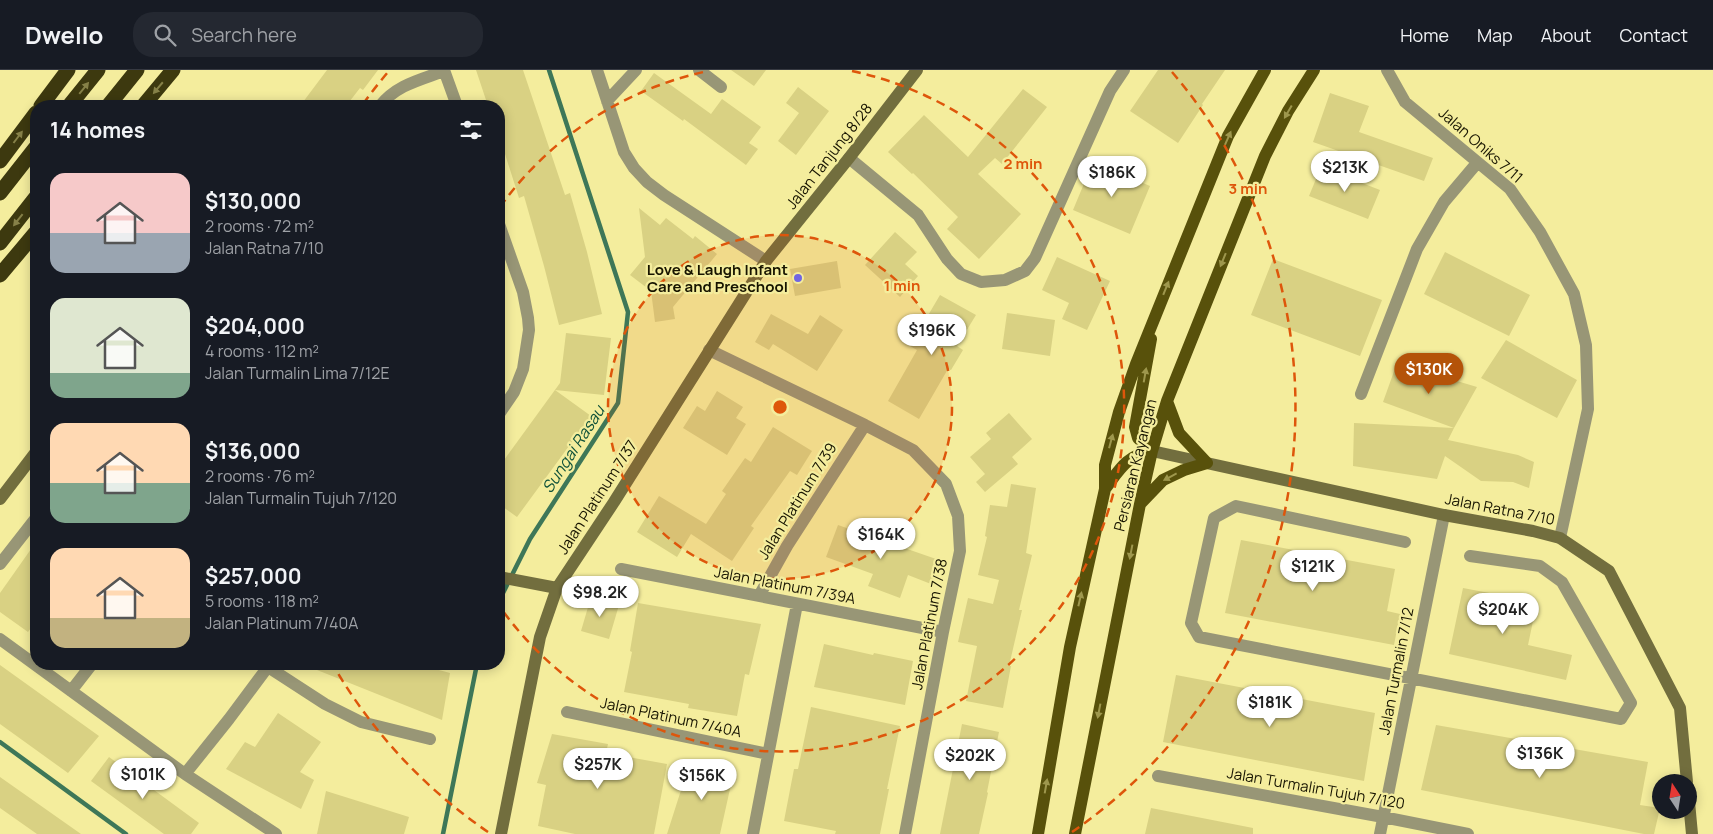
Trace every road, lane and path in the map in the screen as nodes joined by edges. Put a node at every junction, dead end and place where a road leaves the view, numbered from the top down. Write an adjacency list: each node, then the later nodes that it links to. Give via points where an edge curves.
1 (68, 70): 15 (highway)
2 (98, 70): 16 (highway, one-way to 2)
3 (137, 70): 17 (highway)
4 (173, 70): 18 (highway, one-way to 18)
5 (444, 70): 19 (street, via 401,87); 20 (street)
6 (597, 70): 21 (street)
7 (636, 70): 21 (street)
8 (699, 70): 14 (street)
9 (917, 70): 24 (street, Jalan Tanjung 8/28)
10 (1124, 70): 24 (street, via 1110,91 1035,258 1025,272 1005,280 981,282 961,274 918,215)
11 (1265, 70): 34 (main road, Persiaran Kayangan, one-way to 11, via 1228,136)
12 (1314, 70): 37 (main road, Persiaran Kayangan, one-way to 37, via 1264,156)
13 (1387, 70): 26 (street, Jalan Oniks 7/11, via 1405,102)
14 (720, 87)
15 (46, 100)
16 (74, 100)
17 (113, 100)
18 (148, 100)
19 (385, 100)
20 (455, 100)
21 (607, 101): 32 (street, via 624,152 647,182)
22 (30, 121): 25 (highway, one-way to 22)
23 (30, 156): 27 (highway)
24 (849, 158): 32 (street, Jalan Tanjung 8/28)
25 (0, 161)
26 (1477, 163): 36 (street, via 1444,202 1418,249); 48 (street, Jalan Oniks 7/11, via 1510,189 1540,232 1574,294 1586,345 1588,409)
27 (0, 193)
28 (30, 205): 31 (highway, one-way to 31)
29 (30, 239): 33 (highway)
30 (505, 241): 38 (street, via 523,292 529,330 524,369)
31 (0, 243)
32 (766, 261): 35 (street, Jalan Platinum 7/37)
33 (0, 275)
34 (1156, 315): 40 (main road, one-way to 34, via 1138,438 1135,427); 43 (main road, Persiaran Kayangan, one-way to 34, via 1105,465 1119,412)
35 (710, 350): 39 (street, Jalan Platinum 7/38); 54 (street, Jalan Platinum 7/37)
36 (1360, 394)
37 (1167, 402): 40 (main road, Persiaran Kayangan); 42 (main road, via 1179,433)
38 (505, 405)
39 (865, 425): 55 (street, Jalan Platinum 7/39, via 787,546); 57 (street, Jalan Platinum 7/38, via 913,450 946,484 958,516 960,551)
40 (1152, 450): 42 (street, Jalan Ratna 7/10); 43 (main road, via 1133,456 1124,463); 45 (main road, Persiaran Kayangan)
41 (30, 460): 44 (street)
42 (1207, 463): 45 (main road, one-way to 45, via 1163,480); 46 (street, Jalan Ratna 7/10)
43 (1105, 489): 78 (main road, Persiaran Kayangan, one-way to 43, via 1070,647)
44 (0, 499)
45 (1140, 504): 79 (main road, Persiaran Kayangan, one-way to 79)
46 (1444, 515): 48 (street, Jalan Ratna 7/10); 64 (street, Jalan Turmalin 7/12)
47 (30, 526): 51 (street)
48 (1560, 538): 70 (street, Jalan Ratna 7/10, via 1609,571 1680,708)
49 (1406, 542): 64 (street, via 1236,506 1214,518 1191,623 1199,637)
50 (1470, 556): 64 (street, via 1540,566 1562,582 1631,703 1621,719)
51 (0, 564)
52 (621, 570): 55 (street, Jalan Platinum 7/39A)
53 (505, 578): 54 (street)
54 (557, 588): 75 (street, Jalan Platinum 7/37, via 540,637)
55 (759, 596): 56 (street, Jalan Platinum 7/39A)
56 (797, 604): 57 (street, Jalan Platinum 7/39A); 68 (street)
57 (943, 632): 77 (street, Jalan Platinum 7/38)
58 (0, 639): 59 (street)
59 (30, 661)
60 (42, 670): 65 (street)
61 (87, 670): 65 (street)
62 (265, 670): 69 (street, via 230,720)
63 (276, 670): 67 (street, via 326,704 362,722)
64 (1411, 678): 72 (street, Jalan Turmalin 7/12)
65 (71, 691): 69 (street)
66 (567, 712): 68 (street, Jalan Platinum 7/40A)
67 (430, 739)
68 (768, 754): 76 (street)
69 (185, 774): 74 (street)
70 (1686, 774)
71 (1158, 776): 72 (street, Jalan Turmalin Tujuh 7/120)
72 (1383, 817): 80 (street, Jalan Turmalin 7/12); 81 (street, Jalan Turmalin Tujuh 7/120)
73 (1691, 819): 82 (street)
74 (276, 834)
75 (501, 834)
76 (753, 834)
77 (905, 834)
78 (1038, 834)
79 (1075, 834)
80 (1380, 834)
81 (1468, 834)
82 (1692, 834)

